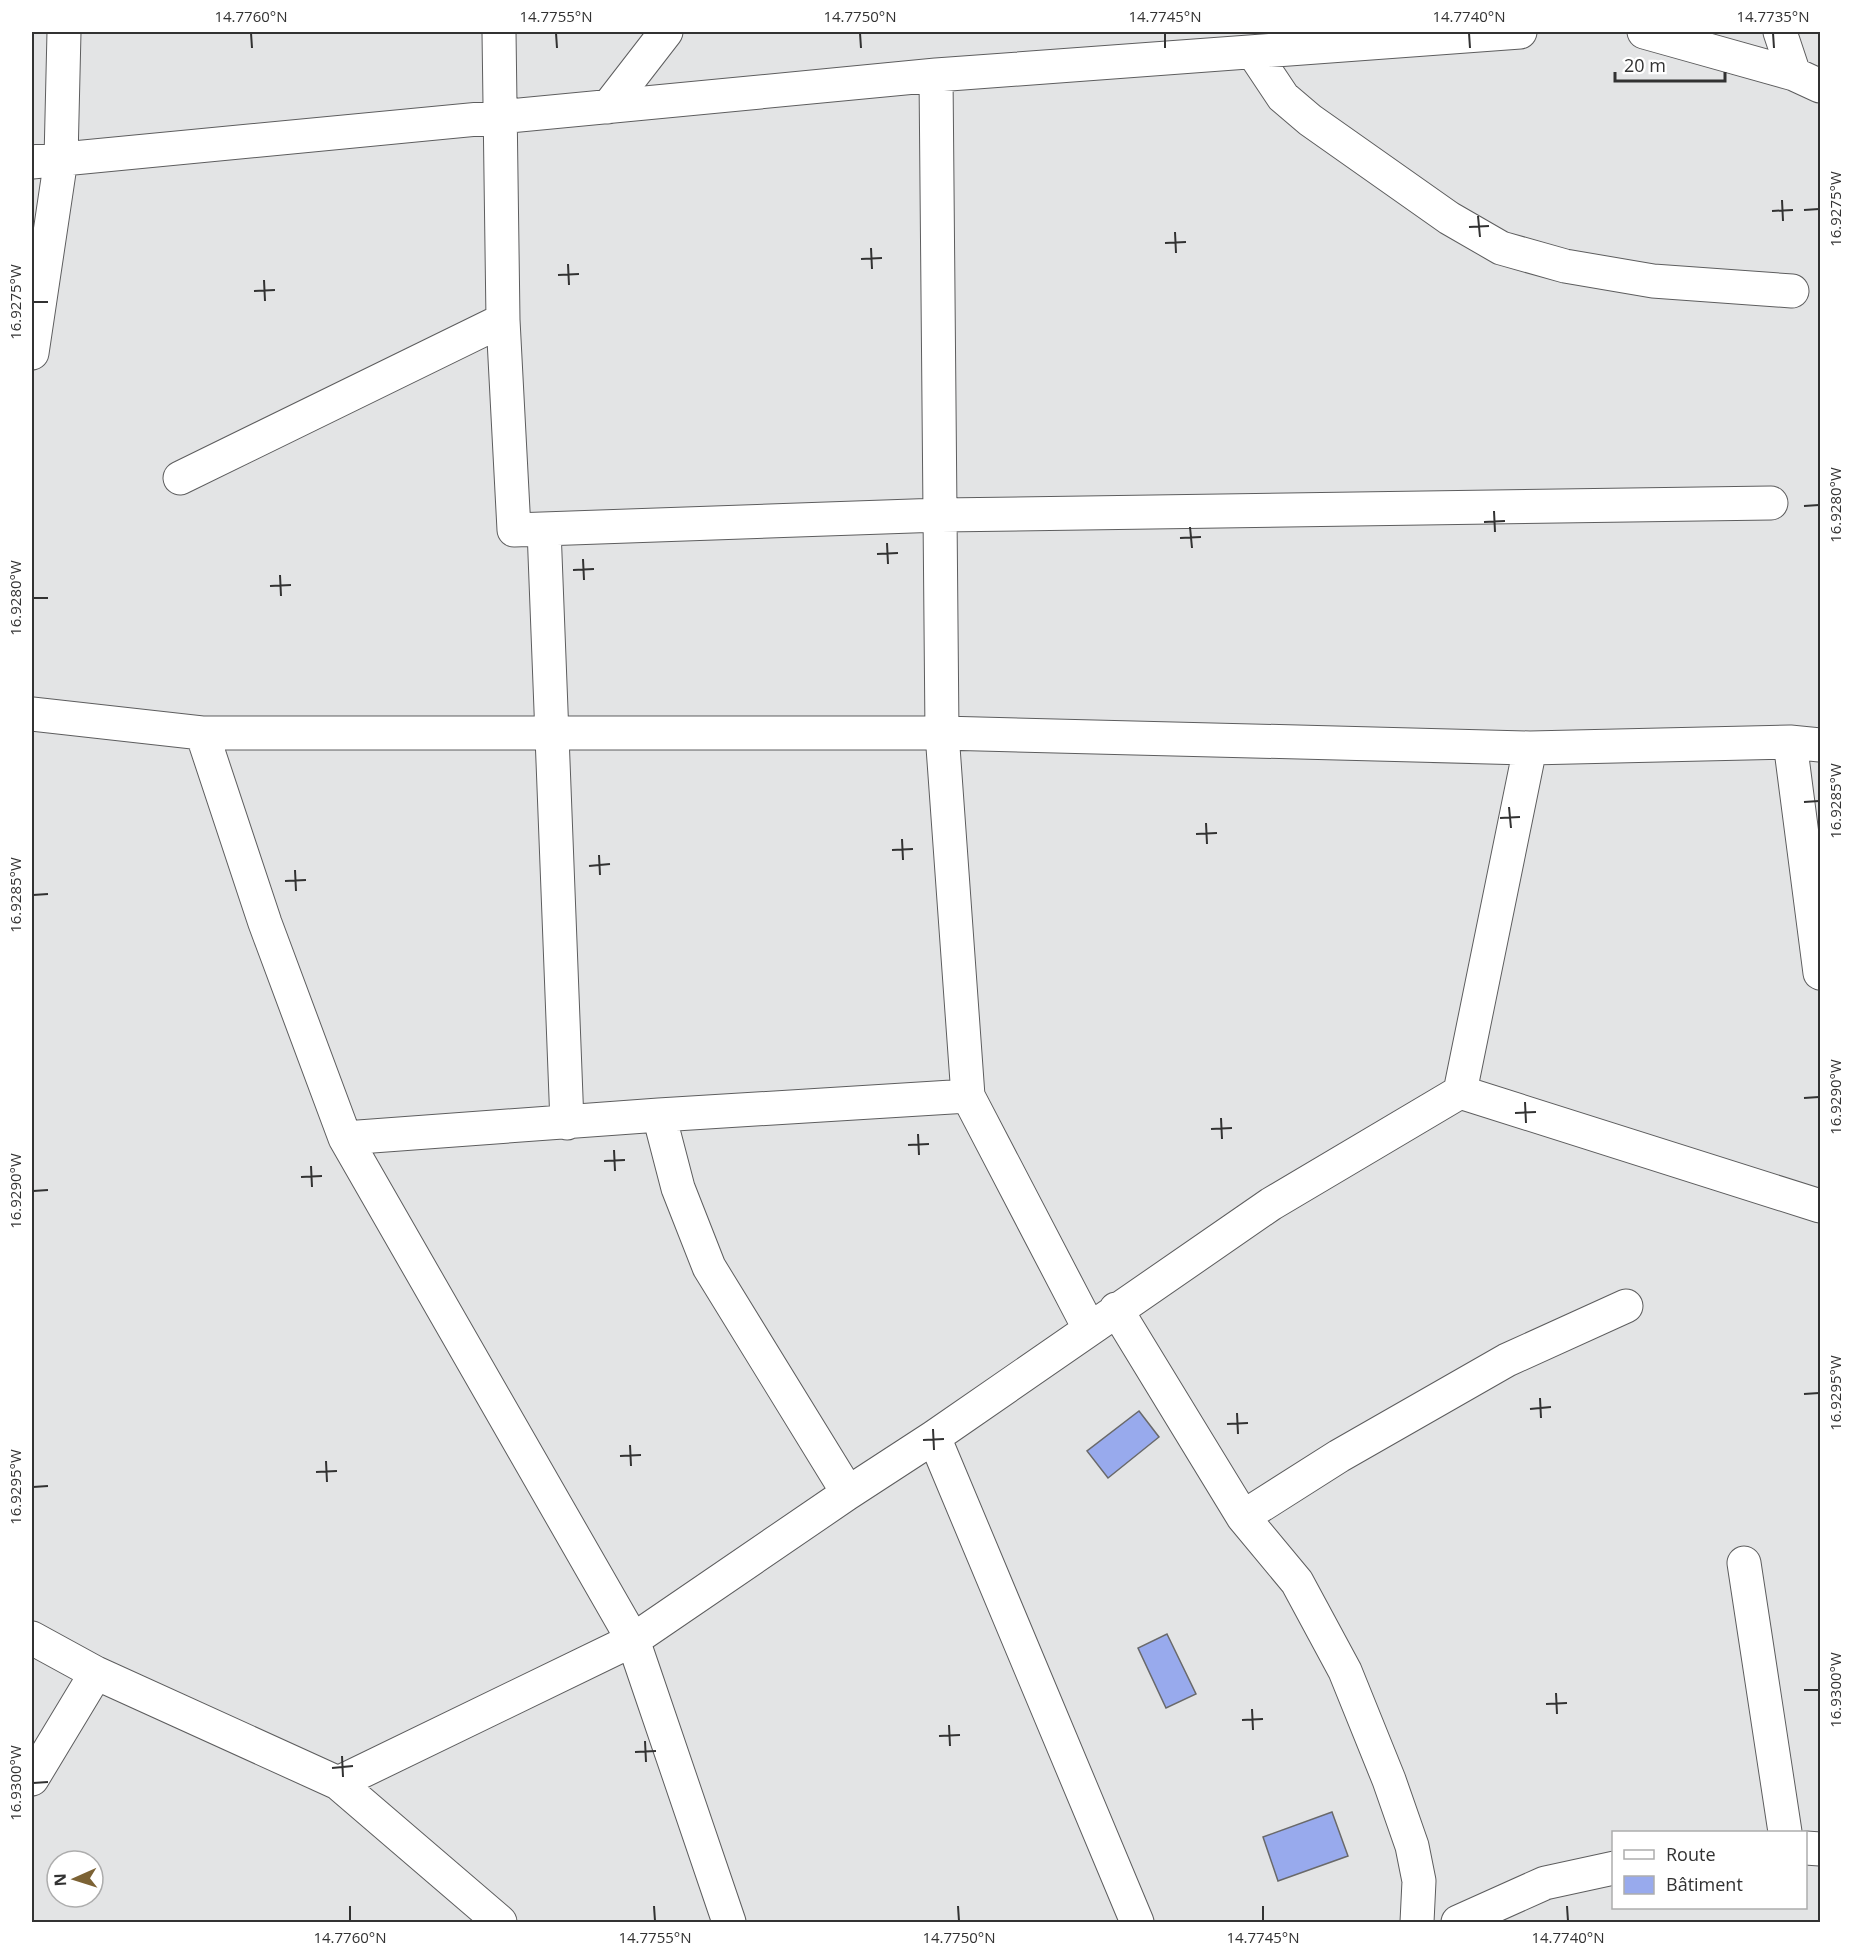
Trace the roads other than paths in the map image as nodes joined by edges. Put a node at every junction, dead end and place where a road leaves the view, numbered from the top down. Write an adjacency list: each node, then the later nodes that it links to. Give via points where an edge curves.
1 (64, 32): 13 (street)
2 (499, 32): 12 (street)
3 (666, 32): 11 (street)
4 (1520, 32): 7 (street)
5 (1644, 32): 10 (street)
6 (1780, 32): 10 (street)
7 (1366, 37): 8 (street)
8 (1252, 52): 9 (street); 14 (street, via 1283,97 1310,120 1449,218 1501,248 1564,267 1653,281)
9 (936, 75): 11 (street); 20 (street)
10 (1807, 80)
11 (608, 107): 12 (street)
12 (498, 118): 13 (street); 16 (street)
13 (46, 160): 15 (street)
14 (1792, 291)
15 (34, 318): 17 (street)
16 (503, 320): 18 (street); 21 (street, via 514,530)
17 (32, 353)
18 (180, 478)
19 (1770, 503): 20 (street)
20 (941, 515): 21 (street); 25 (street)
21 (544, 529): 24 (street)
22 (32, 714): 23 (street)
23 (202, 733): 24 (street); 33 (street, via 265,923)
24 (552, 733): 25 (street); 32 (street)
25 (942, 733): 27 (street); 30 (street)
26 (1805, 743): 27 (street); 28 (street)
27 (1530, 748): 29 (street)
28 (1821, 973)
29 (1460, 1092): 34 (street); 36 (street, via 1271,1204)
30 (968, 1096): 31 (street); 37 (street)
31 (659, 1115): 32 (street); 39 (street, via 678,1188 709,1267)
32 (567, 1123): 33 (street)
33 (345, 1138): 43 (street)
34 (1821, 1206)
35 (1626, 1306): 40 (street, via 1507,1360 1339,1456)
36 (1116, 1309): 37 (street); 40 (street)
37 (1089, 1328): 38 (street)
38 (934, 1437): 39 (street); 51 (street)
39 (848, 1493): 43 (street)
40 (1243, 1517): 52 (street, via 1297,1582 1345,1671 1412,1846 1419,1881)
41 (1744, 1563): 47 (street)
42 (32, 1638): 44 (street)
43 (633, 1640): 46 (street); 50 (street)
44 (96, 1673): 45 (street); 46 (street)
45 (32, 1779)
46 (338, 1783): 49 (street)
47 (1785, 1831)
48 (1612, 1868): 53 (street, via 1545,1883)
49 (500, 1923)
50 (729, 1923)
51 (1137, 1923)
52 (1417, 1923)
53 (1458, 1923)

